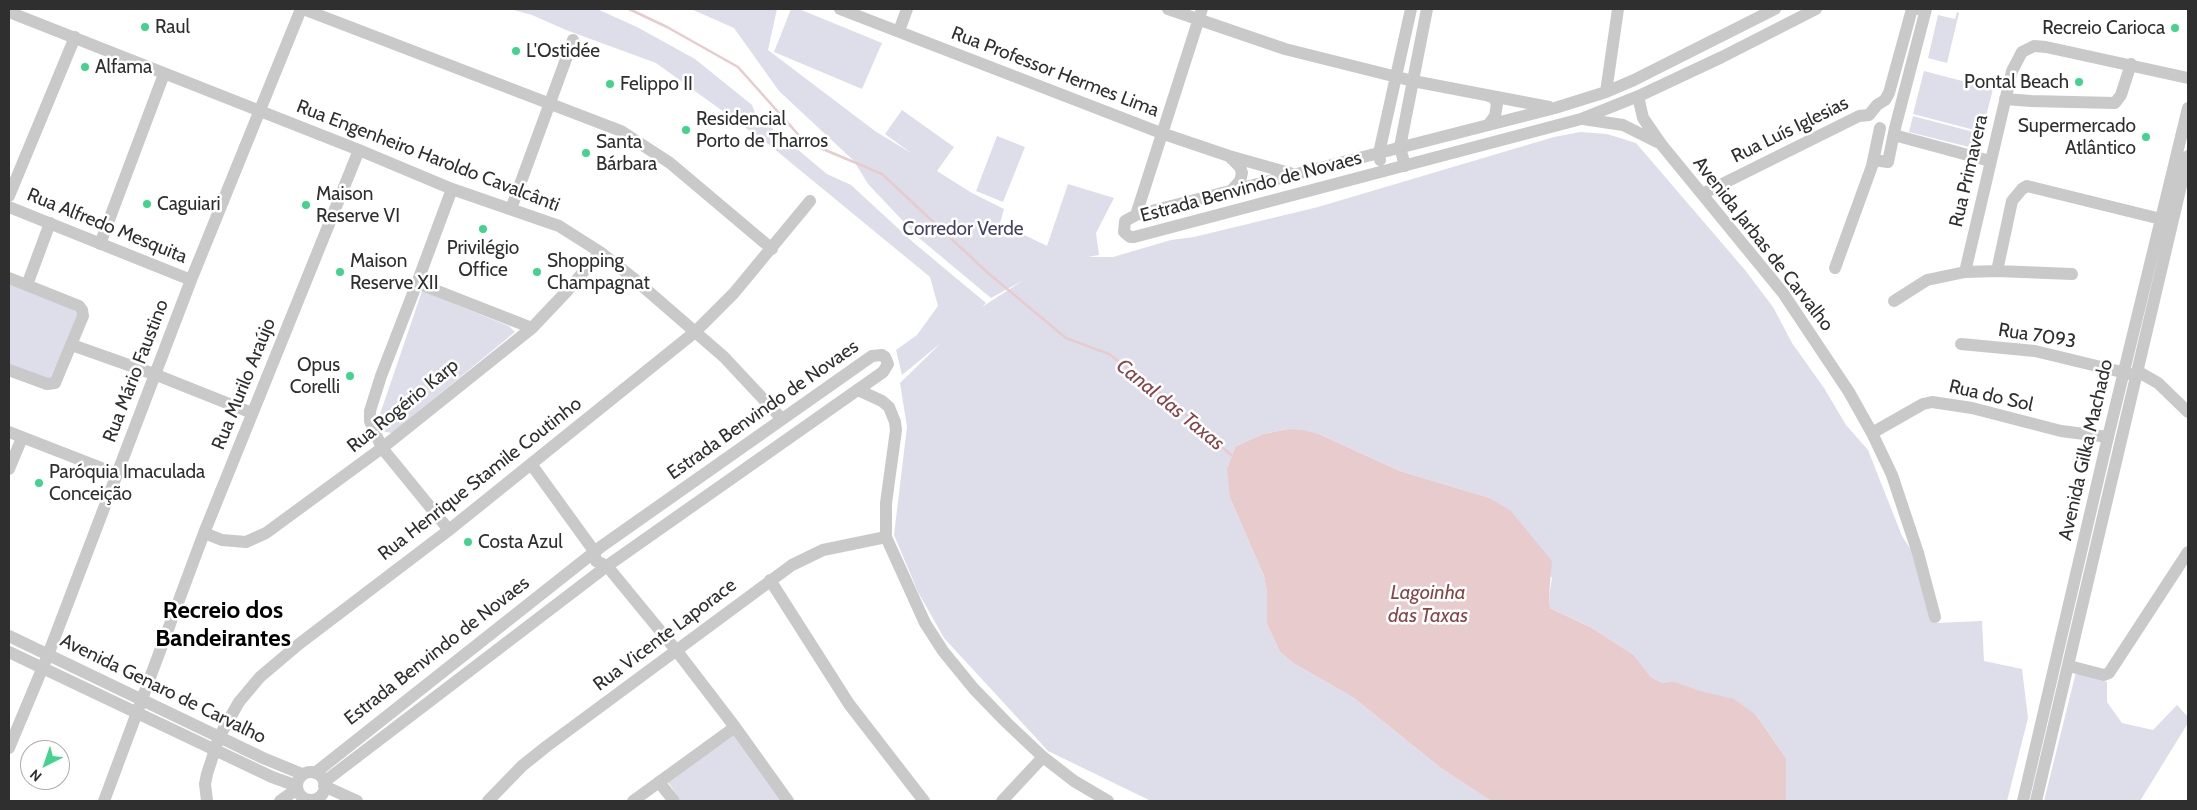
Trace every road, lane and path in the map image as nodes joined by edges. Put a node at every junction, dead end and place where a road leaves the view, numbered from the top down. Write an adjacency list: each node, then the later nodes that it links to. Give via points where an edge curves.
1 (302, 9): 28 (street); 32 (street, Rua Mário Faustino)
2 (840, 9): 15 (street, Rua Professor Hermes Lima)
3 (907, 9): 15 (street)
4 (1168, 9): 14 (street)
5 (1411, 9): 20 (street)
6 (1427, 9): 22 (street)
7 (1618, 9): 23 (street)
8 (1775, 9): 13 (street, Estrada Benvindo de Novaes)
9 (1816, 9): 25 (street, Estrada Benvindo de Novaes)
10 (1914, 9): 11 (street); 27 (street)
11 (1926, 9): 29 (street)
12 (9, 12): 16 (street, Rua Engenheiro Haroldo Cavalcânti)
13 (1759, 13): 23 (street, Estrada Benvindo de Novaes)
14 (1200, 15): 20 (street, via 1285,49); 38 (street)
15 (899, 31): 38 (street, Rua Professor Hermes Lima)
16 (75, 37): 19 (street, Rua Engenheiro Haroldo Cavalcânti); 53 (street)
17 (573, 40): 28 (street)
18 (2131, 64): 21 (street); 26 (street, via 2121,96 2115,102); 26 (street, Rua Primavera, via 2034,46 2022,52 2014,64)
19 (164, 74): 32 (street, Rua Engenheiro Haroldo Cavalcânti); 61 (street)
20 (1396, 77): 22 (street); 42 (street)
21 (2188, 78)
22 (1413, 81): 24 (street); 40 (street)
23 (1606, 92): 30 (street, Estrada Benvindo de Novaes)
24 (1486, 95): 30 (street); 35 (street, via 1494,98 1497,104 1495,116)
25 (1638, 96): 34 (street, Estrada Benvindo de Novaes); 39 (street, Avenida Jarbas de Carvalho, via 1643,118)
26 (2005, 98): 46 (street, Rua Primavera)
27 (1885, 100): 29 (street); 33 (street)
28 (549, 105): 56 (street); 62 (street, via 603,122 652,151)
29 (1901, 105): 37 (street)
30 (1555, 108): 35 (street, Estrada Benvindo de Novaes)
31 (2188, 108): 58 (street, Avenida Gilka Machado)
32 (259, 110): 41 (street, Rua Engenheiro Haroldo Cavalcânti); 69 (street, Rua Mário Faustino)
33 (1869, 115): 36 (street); 52 (street, Rua Luís Iglesias, via 1859,116)
34 (1581, 119): 39 (street, Avenida Jarbas de Carvalho, via 1623,126); 47 (street, Estrada Benvindo de Novaes)
35 (1489, 124): 40 (street, Estrada Benvindo de Novaes)
36 (1880, 128): 37 (street); 45 (street)
37 (1894, 132): 45 (street, via 1888,163); 46 (street)
38 (1161, 133): 43 (street, Rua Professor Hermes Lima); 57 (street)
39 (1661, 144): 52 (street, Avenida Jarbas de Carvalho)
40 (1400, 147): 42 (street, Estrada Benvindo de Novaes); 47 (street)
41 (359, 150): 50 (street, Rua Engenheiro Haroldo Cavalcânti); 82 (street, Rua Murilo Araújo)
42 (1378, 153): 48 (street); 49 (street, Estrada Benvindo de Novaes)
43 (1230, 156): 49 (street, Rua Professor Hermes Lima); 51 (street, via 1242,173)
44 (2188, 156): 59 (street, Avenida Gilka Machado)
45 (1874, 160): 64 (street)
46 (1990, 161): 66 (street, Rua Primavera)
47 (1405, 166): 48 (street, Estrada Benvindo de Novaes)
48 (1381, 171): 57 (street, Estrada Benvindo de Novaes, via 1130,237 1124,232 1123,225)
49 (1295, 174): 51 (street, Estrada Benvindo de Novaes)
50 (452, 189): 56 (street, Rua Engenheiro Haroldo Cavalcânti); 70 (street)
51 (1232, 190): 57 (street, Estrada Benvindo de Novaes)
52 (1702, 194): 85 (street, Avenida Jarbas de Carvalho, via 1783,293 1849,392)
53 (9, 196)
54 (810, 201): 62 (street, Rua Henrique Stamile Coutinho)
55 (9, 207): 60 (street, Rua Alfredo Mesquita)
56 (511, 209): 63 (street, Rua Engenheiro Haroldo Cavalcânti, via 559,226)
57 (1136, 216)
58 (2161, 218): 59 (street); 65 (street, via 2024,187 2011,205); 78 (street, Avenida Gilka Machado)
59 (2174, 222): 78 (street, Avenida Gilka Machado)
60 (50, 223): 61 (street, Rua Alfredo Mesquita); 71 (street)
61 (100, 244): 69 (street, Rua Alfredo Mesquita)
62 (772, 249): 74 (street, Rua Henrique Stamile Coutinho)
63 (600, 252): 73 (street, Rua Rogério Karp); 74 (street, Rua Engenheiro Haroldo Cavalcânti)
64 (1836, 268)
65 (1997, 271): 66 (street); 67 (street)
66 (1965, 272): 72 (street, via 1927,280)
67 (2072, 274)
68 (9, 278): 71 (street)
69 (191, 280): 79 (street, Rua Mário Faustino)
70 (417, 283): 73 (street); 88 (street, via 380,376 370,411 372,429)
71 (27, 285): 76 (street, via 82,310 83,316)
72 (1894, 301)
73 (532, 328): 88 (street, Rua Rogério Karp)
74 (695, 332): 83 (street, Rua Engenheiro Haroldo Cavalcânti, via 724,357); 89 (street, Rua Henrique Stamile Coutinho)
75 (1961, 344): 78 (street, Rua 7093, via 2035,351)
76 (72, 345): 77 (street, via 57,380 52,384); 79 (street)
77 (9, 370)
78 (2132, 373): 81 (street, Rua 7093, via 2158,383); 86 (street, Avenida Gilka Machado); 99 (street, Avenida Gilka Machado)
79 (154, 374): 82 (street); 91 (street, Rua Mário Faustino)
80 (858, 390): 83 (street, Estrada Benvindo de Novaes, via 886,368 888,364 882,354 872,356); 94 (street, via 889,407 895,422 886,503); 97 (street, Estrada Benvindo de Novaes)
81 (2188, 412)
82 (252, 413): 93 (street, Rua Murilo Araújo)
83 (782, 419): 95 (street, Estrada Benvindo de Novaes)
84 (9, 432): 87 (street)
85 (1872, 433): 86 (street, Rua do Sol, via 1932,402 1972,408 2061,431); 101 (street, Avenida Jarbas de Carvalho, via 1904,510)
86 (2108, 437): 98 (street, Avenida Gilka Machado)
87 (22, 438): 90 (street); 91 (street)
88 (382, 448): 92 (street); 93 (street, Rua Rogério Karp, via 266,533 246,542 222,540)
89 (531, 464): 92 (street, Rua Henrique Stamile Coutinho); 95 (street)
90 (9, 469)
91 (117, 474): 105 (street, Rua Mário Faustino)
92 (449, 530): 112 (street, Rua Henrique Stamile Coutinho, via 260,677 239,702)
93 (204, 533): 109 (street, Rua Murilo Araújo)
94 (886, 537): 100 (street, Rua Vicente Laporace, via 823,550); 114 (street, via 925,623 943,651 974,689)
95 (598, 548): 97 (street, via 596,561); 115 (street, Estrada Benvindo de Novaes)
96 (2188, 552): 106 (street, via 2109,673 2104,675)
97 (609, 564): 103 (street); 117 (street, Estrada Benvindo de Novaes)
98 (2078, 567): 99 (street); 108 (street, Avenida Gilka Machado)
99 (2091, 570): 106 (street, Avenida Gilka Machado)
100 (770, 580): 103 (street, Rua Vicente Laporace); 127 (street, via 849,704)
101 (1935, 617)
102 (9, 636): 105 (street, Avenida Genaro de Carvalho)
103 (676, 650): 111 (street); 123 (street, Rua Vicente Laporace, via 522,766)
104 (9, 652): 107 (street, Avenida Genaro de Carvalho)
105 (48, 655): 107 (street, Rua Mário Faustino); 109 (street, Avenida Genaro de Carvalho)
106 (2069, 666): 108 (street, Avenida Gilka Machado)
107 (43, 668): 110 (street, Avenida Genaro de Carvalho); 113 (street, Rua Mário Faustino)
108 (2055, 696): 130 (street, Avenida Gilka Machado); 131 (street, Avenida Gilka Machado)
109 (142, 700): 110 (street, Rua Murilo Araújo); 112 (street, Avenida Genaro de Carvalho)
110 (137, 713): 112 (street, Avenida Genaro de Carvalho); 119 (street, Rua Murilo Araújo)
111 (735, 727): 116 (street); 126 (street)
112 (217, 743): 115 (street, Avenida Genaro de Carvalho, via 272,777); 120 (street, Rua Henrique Stamile Coutinho, via 205,784)
113 (9, 748)
114 (1043, 757): 128 (street); 129 (street)
115 (303, 781): 117 (street, via 320,776); 118 (street, via 301,796); 121 (street, Estrada Benvindo de Novaes)
116 (659, 782): 124 (street); 125 (street)
117 (324, 784): 118 (street, via 324,790); 122 (street)
118 (313, 800)
119 (104, 801)
120 (207, 801)
121 (280, 801)
122 (357, 801)
123 (488, 801)
124 (633, 801)
125 (674, 801)
126 (788, 801)
127 (924, 801)
128 (1002, 801)
129 (1108, 801)
130 (2023, 801)
131 (2036, 801)

